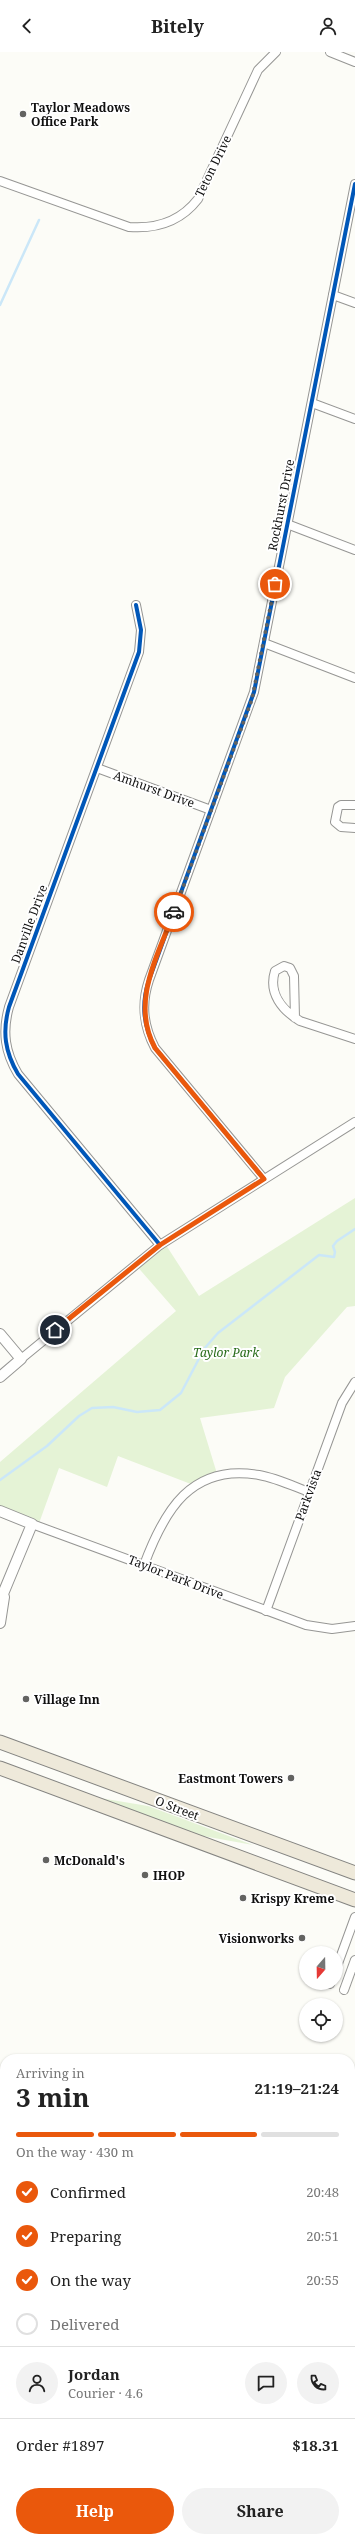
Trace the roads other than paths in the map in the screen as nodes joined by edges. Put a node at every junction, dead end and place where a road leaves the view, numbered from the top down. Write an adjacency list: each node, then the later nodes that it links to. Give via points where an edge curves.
1 (276, 52): 4 (street, Teton Drive, via 258,70 198,199 188,210 169,222 129,227)
2 (330, 52): 3 (street)
3 (355, 62)
4 (0, 181)
5 (355, 185): 6 (street, Rockhurst Drive)
6 (333, 295): 7 (street); 8 (street, Rockhurst Drive)
7 (355, 303)
8 (312, 403): 9 (street); 10 (street, Rockhurst Drive)
9 (355, 419)
10 (287, 524): 11 (street); 13 (street, Rockhurst Drive)
11 (355, 550)
12 (136, 605): 15 (street, Danville Drive, via 141,641)
13 (264, 643): 14 (street); 17 (street, Rockhurst Drive, via 252,699)
14 (355, 678)
15 (97, 768): 17 (street, Amhurst Drive); 23 (street, Danville Drive, via 9,1007 5,1041 11,1062 18,1074)
16 (355, 805): 18 (street, via 341,804 335,822 341,828)
17 (211, 810): 22 (street, Rockhurst Drive, via 149,980 143,1003 144,1015 155,1048)
18 (355, 828)
19 (295, 1018): 19 (street, via 281,1007 275,993 273,976 278,968 284,966 290,968 294,976); 20 (street)
20 (355, 1039)
21 (355, 1122): 22 (street)
22 (264, 1179): 23 (street)
23 (160, 1245): 25 (street)
24 (0, 1334): 25 (street)
25 (21, 1359): 26 (street)
26 (0, 1377)
27 (355, 1382): 28 (street, Parkvista, via 342,1404)
28 (309, 1492): 31 (street, via 252,1474 232,1474 203,1482 182,1495 168,1511 157,1530); 33 (street, Parkvista)
29 (0, 1510): 30 (street, Taylor Park Drive)
30 (32, 1524): 31 (street, Taylor Park Drive); 32 (street)
31 (144, 1565): 33 (street, Taylor Park Drive)
32 (2, 1599): 34 (street)
33 (266, 1611): 35 (street, Taylor Park Drive, via 313,1627 332,1629)
34 (0, 1623)
35 (355, 1626)
36 (0, 1742): 38 (main road, O Street)
37 (0, 1768): 39 (main road, O Street)
38 (355, 1874)
39 (355, 1900)
40 (355, 1916): 41 (street)
41 (343, 1949)
42 (355, 1960): 43 (street)
43 (344, 1990)

